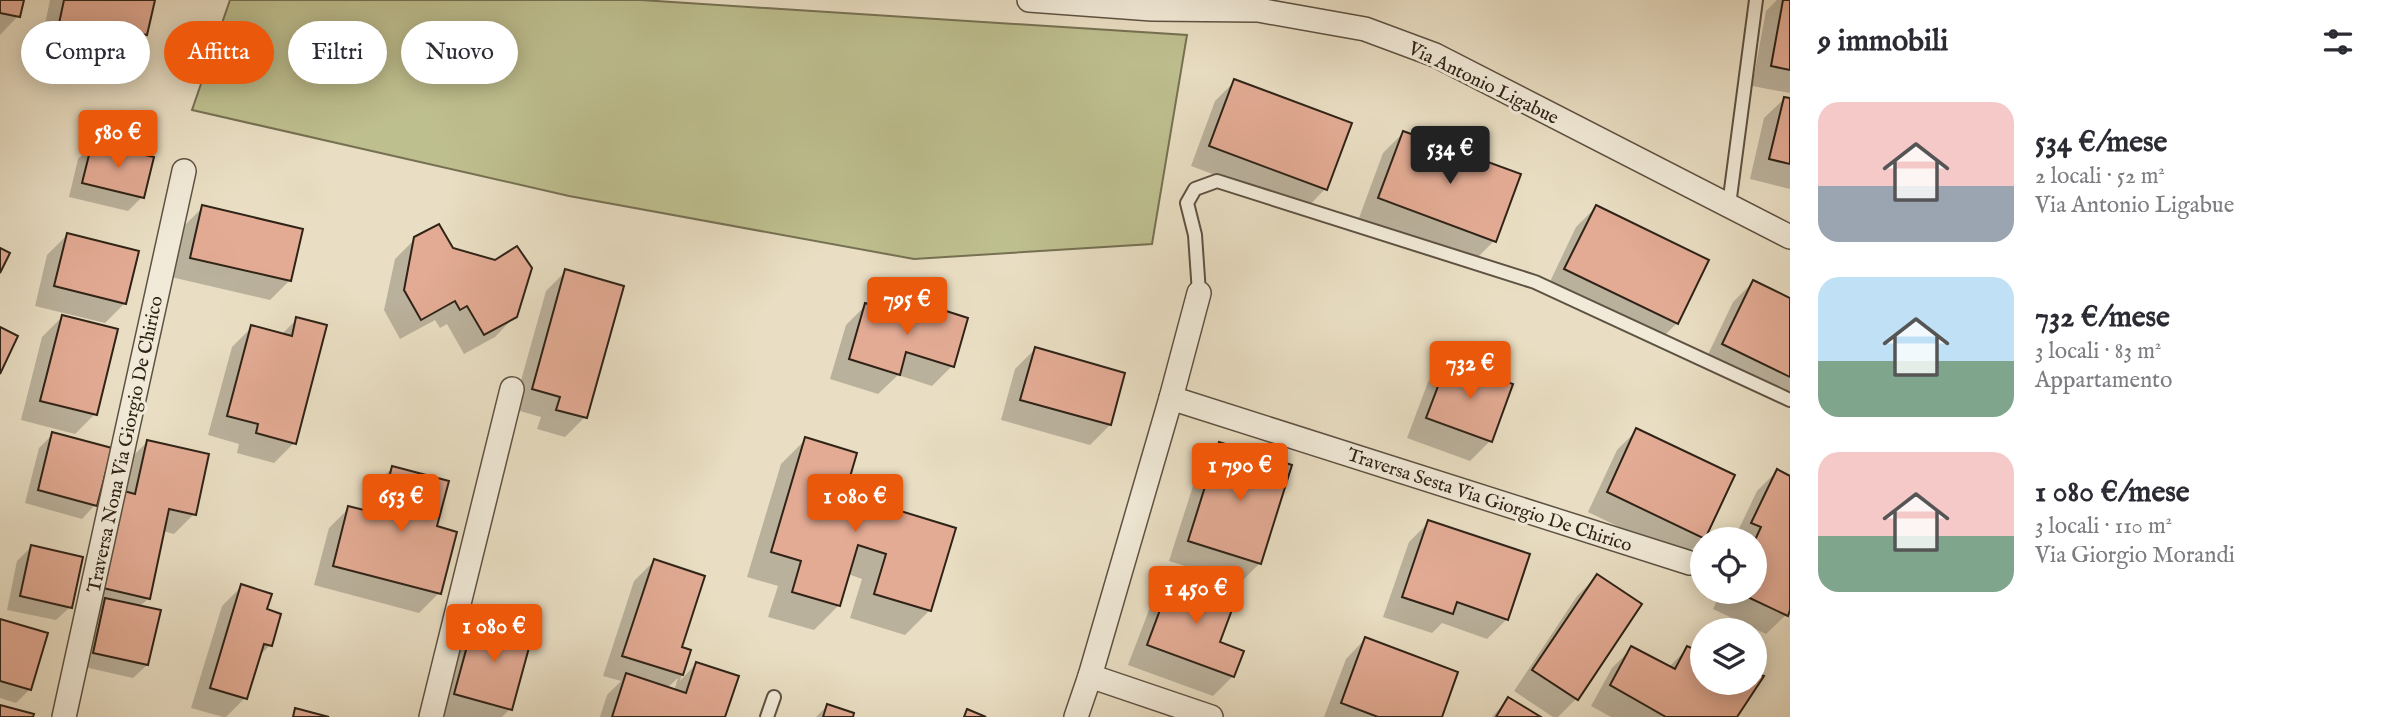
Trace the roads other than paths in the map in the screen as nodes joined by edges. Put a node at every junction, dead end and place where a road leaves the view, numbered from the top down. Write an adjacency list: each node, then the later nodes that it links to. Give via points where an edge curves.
1 (1029, 0): 4 (street, Via Antonio Ligabue, via 1152,9 1258,10 1365,29 1434,55)
2 (1756, 0): 4 (lane)
3 (184, 171): 13 (street, Traversa Nona Via Giorgio De Chirico)
4 (1729, 205): 5 (street, Via Antonio Ligabue)
5 (1790, 237)
6 (1199, 293): 8 (street); 9 (lane, via 1195,235 1187,203 1195,189 1217,181 1535,282)
7 (512, 389): 14 (street)
8 (1171, 398): 10 (street, Traversa Sesta Via Giorgio De Chirico); 11 (street)
9 (1790, 400)
10 (1689, 563)
11 (1090, 676): 16 (street); 17 (street)
12 (774, 697): 15 (lane)
13 (64, 717)
14 (431, 717)
15 (767, 717)
16 (1076, 717)
17 (1211, 717)

